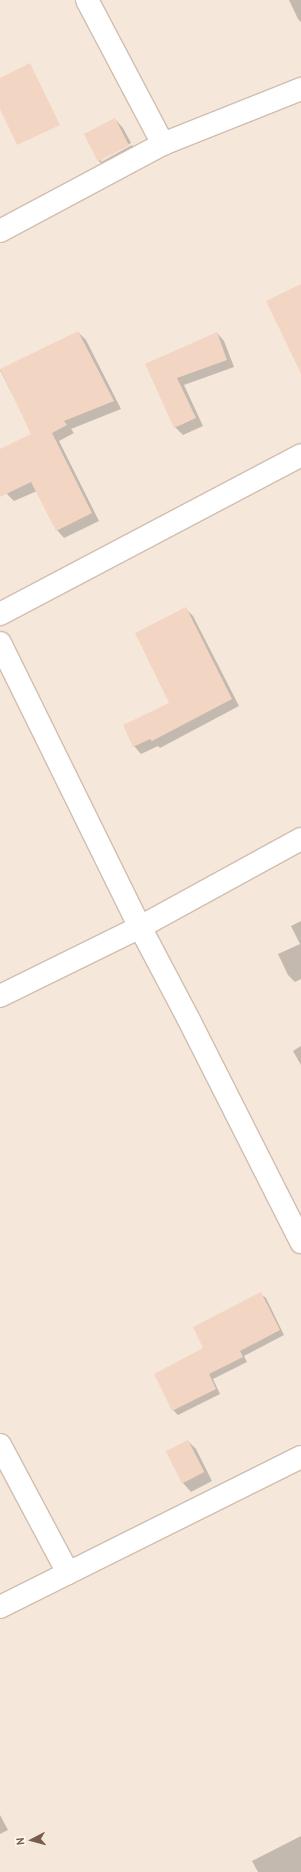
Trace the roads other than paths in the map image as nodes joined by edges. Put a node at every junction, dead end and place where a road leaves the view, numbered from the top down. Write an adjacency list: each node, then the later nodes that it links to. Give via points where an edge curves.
1 (87, 0): 3 (street)
2 (301, 89): 3 (street)
3 (163, 144): 4 (street)
4 (0, 231)
5 (301, 455): 6 (street)
6 (0, 614)
7 (0, 643): 9 (street)
8 (301, 839): 9 (street)
9 (140, 927): 10 (street); 11 (street)
10 (0, 996)
11 (301, 1242)
12 (0, 1445): 14 (street)
13 (301, 1456): 14 (street)
14 (68, 1573): 15 (street)
15 (0, 1607)

